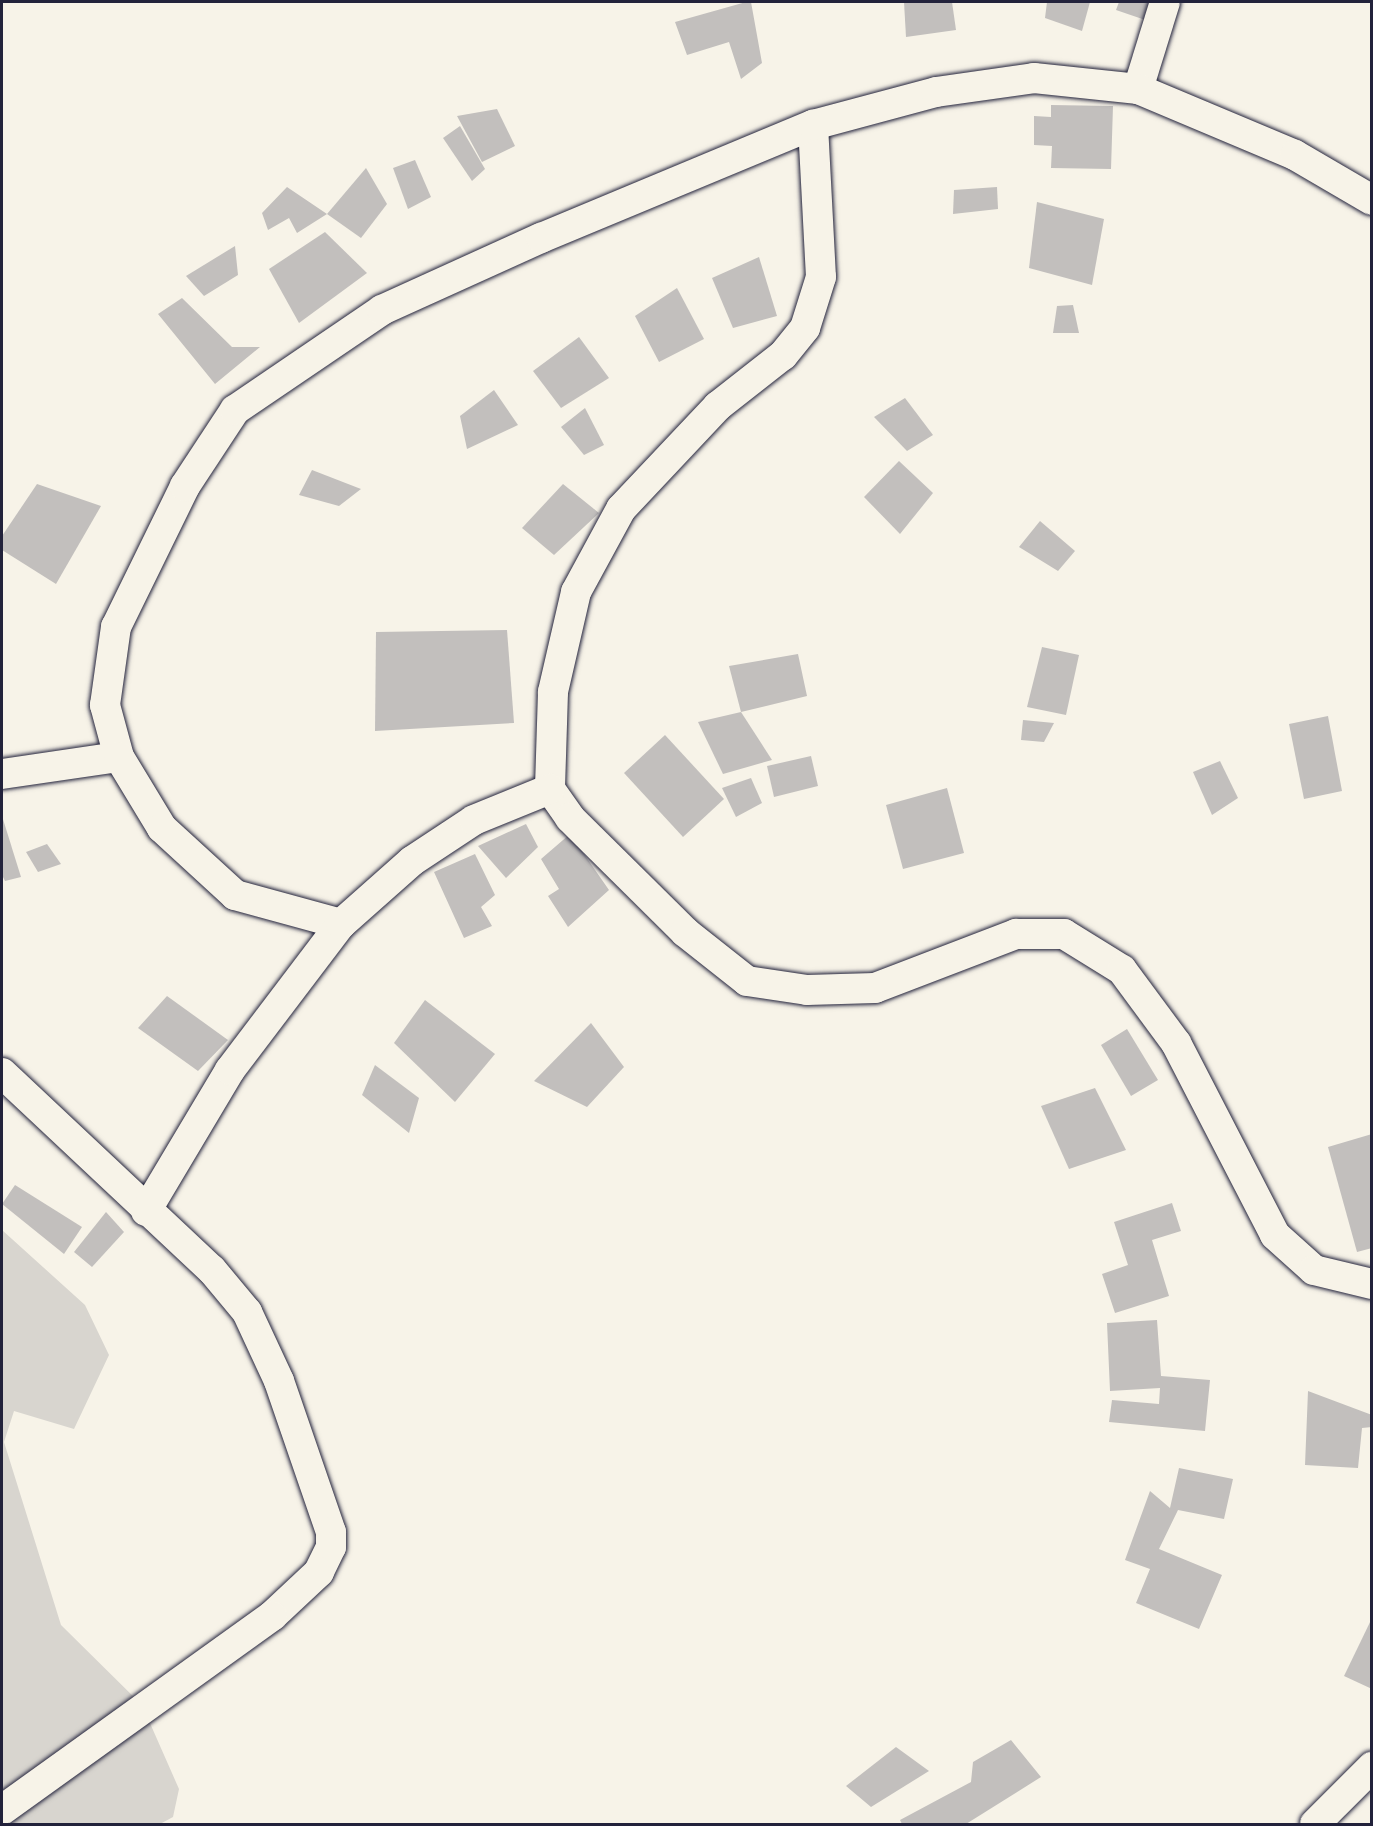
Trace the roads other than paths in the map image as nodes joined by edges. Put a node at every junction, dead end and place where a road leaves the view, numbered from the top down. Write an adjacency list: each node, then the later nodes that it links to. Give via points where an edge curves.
1 (1165, 2): 2 (street)
2 (1138, 89): 3 (street, via 1034,78 936,92); 4 (street, via 1295,155)
3 (813, 125): 5 (street, via 541,238 382,310 235,410 185,486 116,627 105,705); 7 (street, via 821,277 805,328 783,356 718,406 621,508 576,592 553,692)
4 (1371, 200)
5 (119, 757): 6 (street); 8 (street, via 162,828 235,895)
6 (2, 774)
7 (550, 789): 8 (street, via 474,820 412,861); 11 (street, via 570,818 685,932 747,981 807,990 875,988 1016,934 1064,934 1122,970 1176,1043 1275,1235 1314,1270)
8 (341, 924): 10 (street, via 230,1070)
9 (2, 1073): 10 (street)
10 (146, 1211): 13 (street, via 212,1270 247,1312 279,1381 331,1532 331,1547 319,1572 272,1616)
11 (1371, 1284)
12 (1371, 1767): 14 (street)
13 (2, 1810)
14 (1315, 1824)

